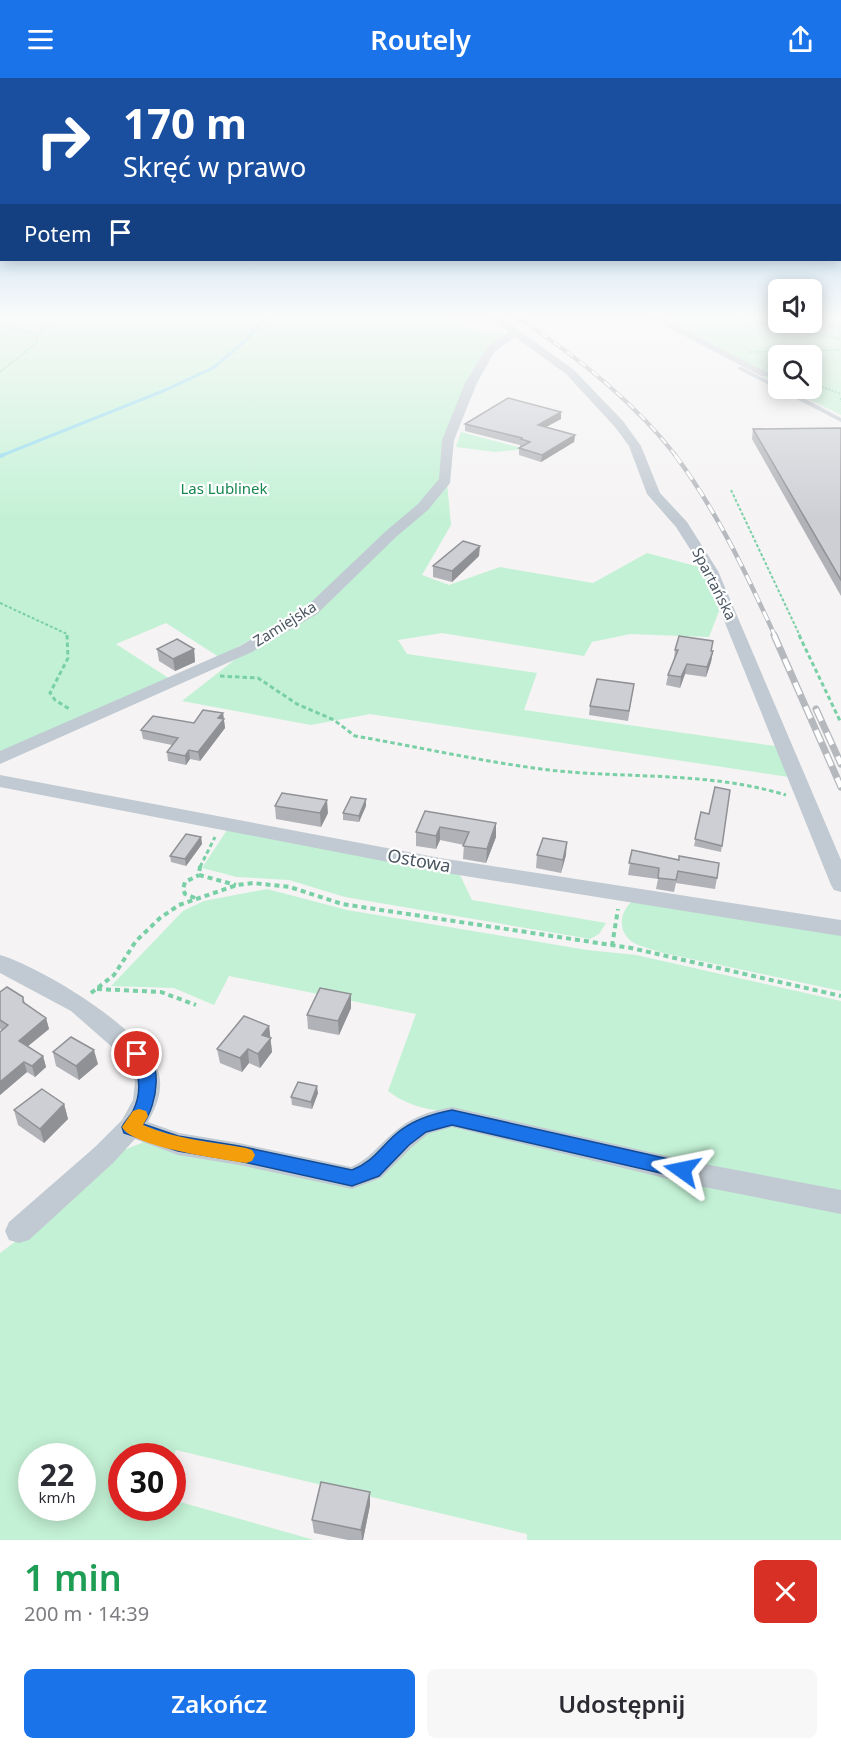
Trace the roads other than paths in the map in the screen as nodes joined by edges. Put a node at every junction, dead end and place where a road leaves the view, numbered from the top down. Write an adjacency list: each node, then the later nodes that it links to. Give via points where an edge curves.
1 (471, 383): 5 (street, Zamiejska, via 448,440 445,480 423,507 311,611 246,649)
2 (581, 383): 7 (street, Spartańska, via 635,446 651,490 682,525 711,571)
3 (800, 399): 4 (lane)
4 (841, 420)
5 (0, 758)
6 (0, 781): 8 (street, Ostowa, via 440,865)
7 (841, 885)
8 (841, 928)
9 (0, 963): 10 (street, via 87,997 129,1045 144,1064 149,1087 141,1114)
10 (131, 1127): 11 (street, via 178,1144 352,1178 372,1170 419,1127 452,1117 602,1153); 12 (street)
11 (841, 1202)
12 (19, 1231)

